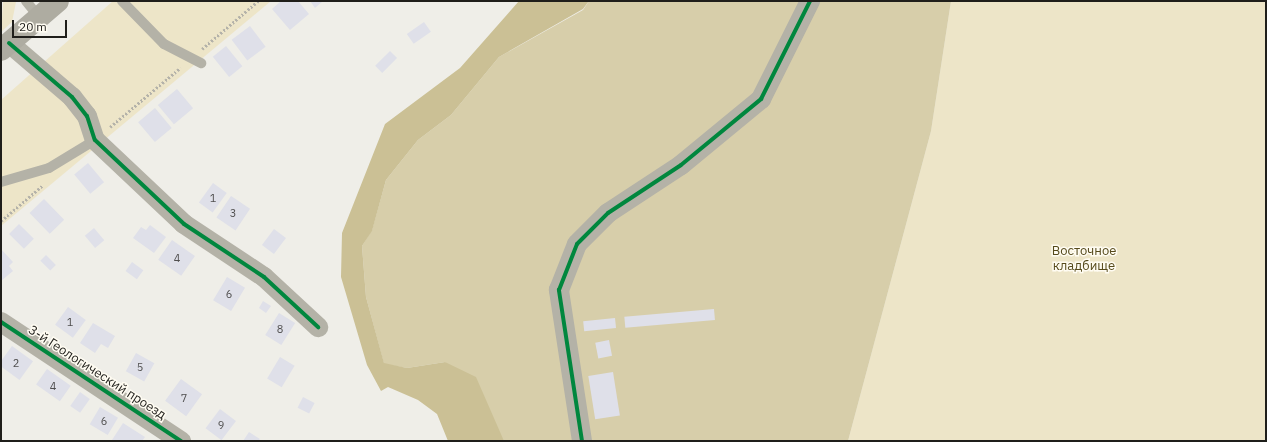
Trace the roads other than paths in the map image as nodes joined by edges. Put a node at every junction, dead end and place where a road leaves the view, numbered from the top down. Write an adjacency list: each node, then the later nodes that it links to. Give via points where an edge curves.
1 (58, 1): 4 (main road)
2 (122, 1): 6 (lane, via 164,44)
3 (810, 1): 12 (street, via 761,99 681,165 608,213 577,244 559,290)
4 (32, 9): 5 (main road)
5 (5, 47): 7 (street, via 80,106)
6 (201, 63)
7 (95, 140): 8 (lane, via 49,168); 10 (street, via 184,224 264,277)
8 (1, 182)
9 (1, 322): 11 (street, 3-й Геологический проезд)
10 (318, 327)
11 (181, 441)
12 (582, 441)

